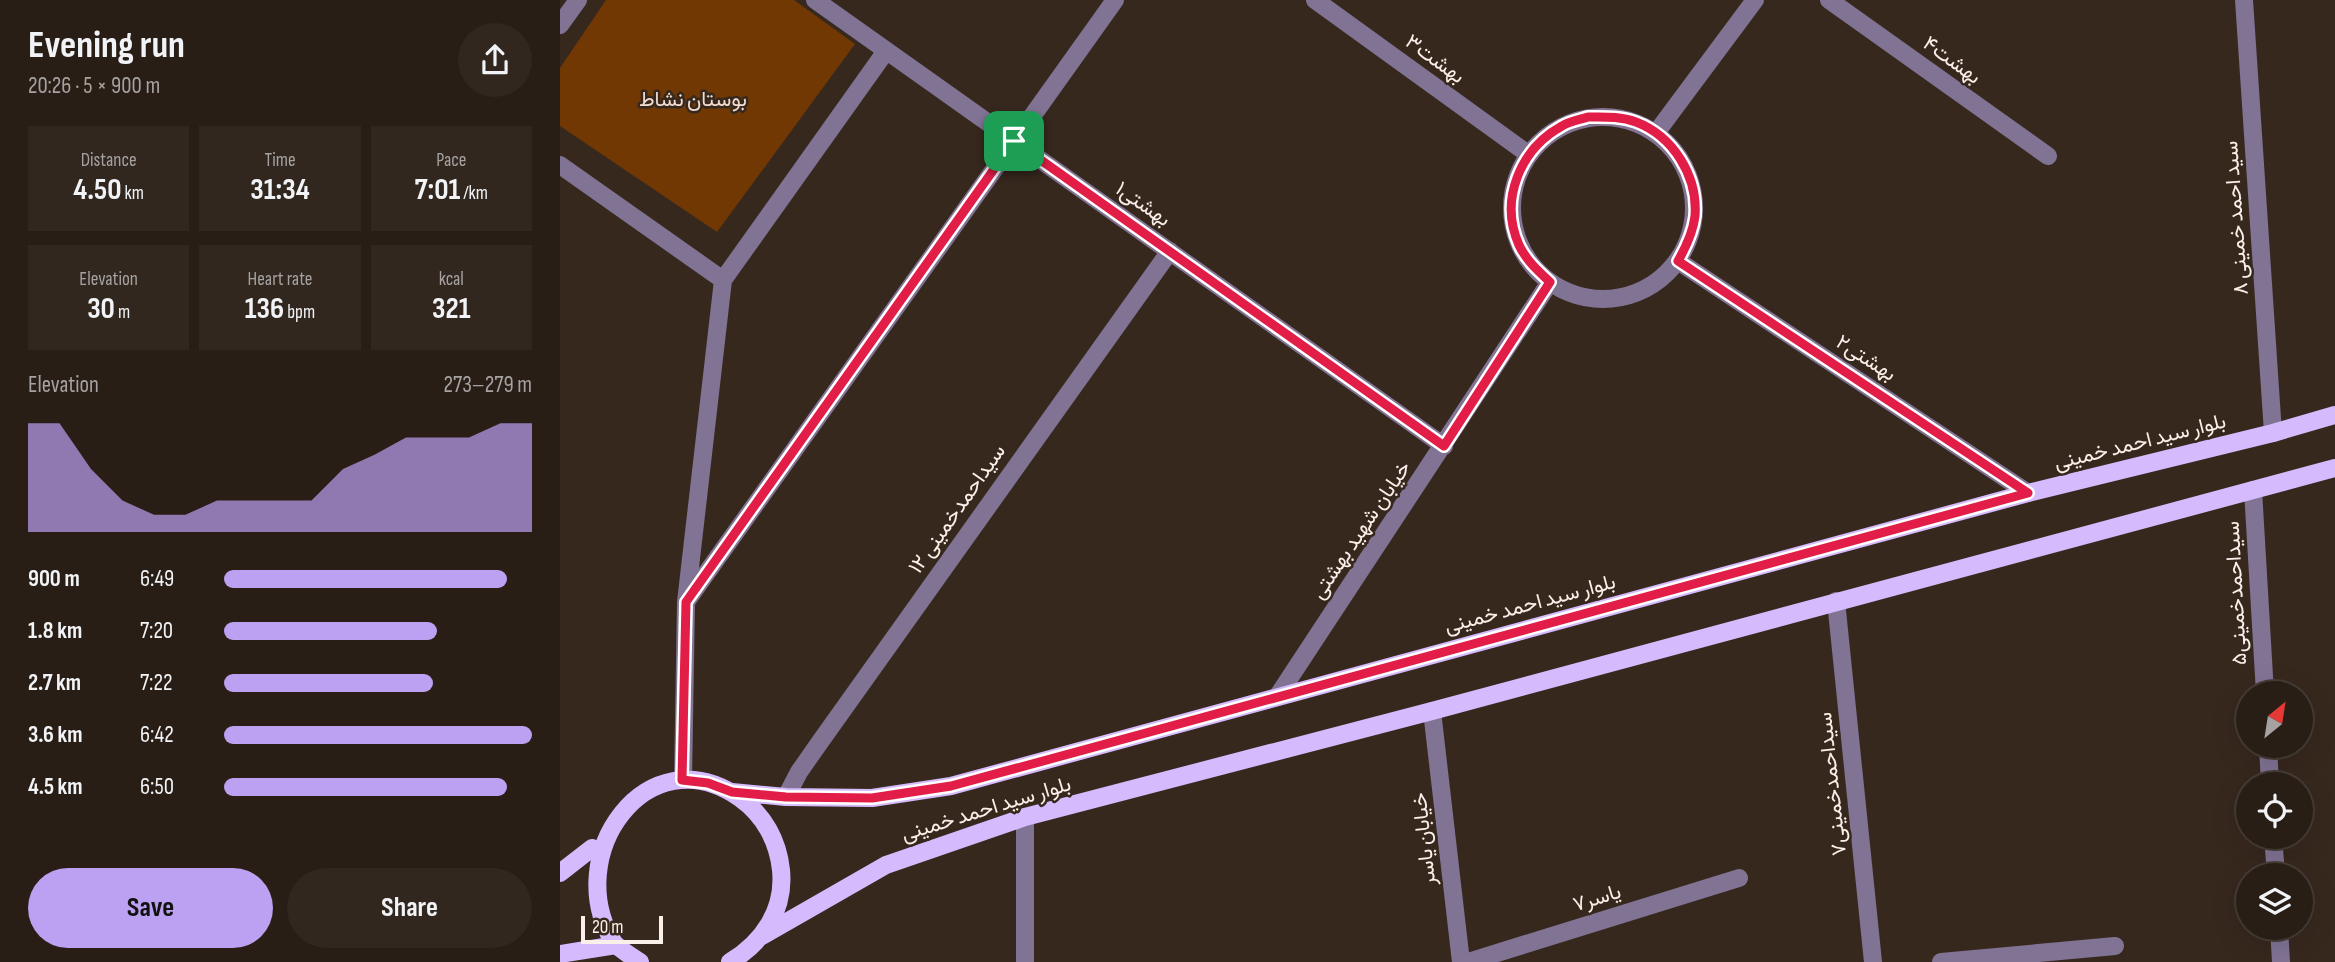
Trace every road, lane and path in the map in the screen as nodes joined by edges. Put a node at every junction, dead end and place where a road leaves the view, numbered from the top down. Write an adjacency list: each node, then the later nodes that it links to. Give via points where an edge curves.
1 (578, 0): 8 (street)
2 (815, 0): 9 (street, بهشتی۱)
3 (1115, 0): 11 (street)
4 (1315, 0): 12 (street, بهشت۳)
5 (1755, 0): 10 (street)
6 (1829, 0): 13 (street, بهشت۴)
7 (2244, 0): 20 (street, سید احمد خمینی ۸)
8 (560, 25)
9 (887, 51): 11 (street, بهشتی۱); 17 (street)
10 (1656, 133): 12 (street, via 1635,122 1588,117 1564,124); 16 (street, via 1674,149 1694,192 1690,240)
11 (1014, 141): 15 (street, بهشتی۱); 26 (street)
12 (1528, 154): 18 (street, via 1511,199 1513,223 1520,246)
13 (2048, 156)
14 (560, 165): 17 (street)
15 (1170, 251): 21 (street, بهشتی۱); 32 (street, سیداحمدخمینی ۱۲, via 820,742)
16 (1678, 261): 18 (street, via 1662,279 1619,298 1572,294); 24 (street, بهشتی۲)
17 (723, 280): 26 (street)
18 (1550, 282): 21 (street, خیابان شهید بهشتی)
19 (2335, 415): 20 (main road, بلوار سید احمد خمینی)
20 (2273, 433): 24 (main road, بلوار سید احمد خمینی)
21 (1444, 446): 28 (street, خیابان شهید بهشتی)
22 (2335, 468): 23 (main road, بلوار سید احمد خمینی)
23 (2253, 490): 25 (main road, بلوار سید احمد خمینی); 27 (street, سیداحمدخمینی۵)
24 (2028, 493): 28 (main road, بلوار سید احمد خمینی)
25 (1836, 601): 29 (main road, بلوار سید احمد خمینی); 47 (street, سیداحمدخمینی۷)
26 (686, 602): 30 (street)
27 (2264, 681)
28 (1277, 697): 32 (main road, بلوار سید احمد خمینی, via 951,786 872,798)
29 (1432, 711): 33 (main road, بلوار سید احمد خمینی); 45 (street, خیابان یاسر)
30 (682, 780): 31 (main road); 34 (main road, via 633,795 612,812)
31 (732, 792): 32 (main road, بلوار سید احمد خمینی); 37 (main road, via 764,820 780,858 780,899)
32 (786, 797)
33 (1025, 817): 37 (main road, بلوار سید احمد خمینی, via 886,865); 44 (street)
34 (592, 848): 35 (main road); 39 (main road, via 589,890 599,919)
35 (560, 873)
36 (1739, 878): 46 (street, یاسر۷)
37 (762, 936): 43 (main road)
38 (2280, 940): 49 (street)
39 (616, 945): 41 (main road); 42 (main road)
40 (2115, 946): 48 (street)
41 (560, 954)
42 (640, 962)
43 (730, 962)
44 (1025, 962)
45 (1461, 962)
46 (1468, 962)
47 (1873, 962)
48 (1941, 962)
49 (2281, 962)

